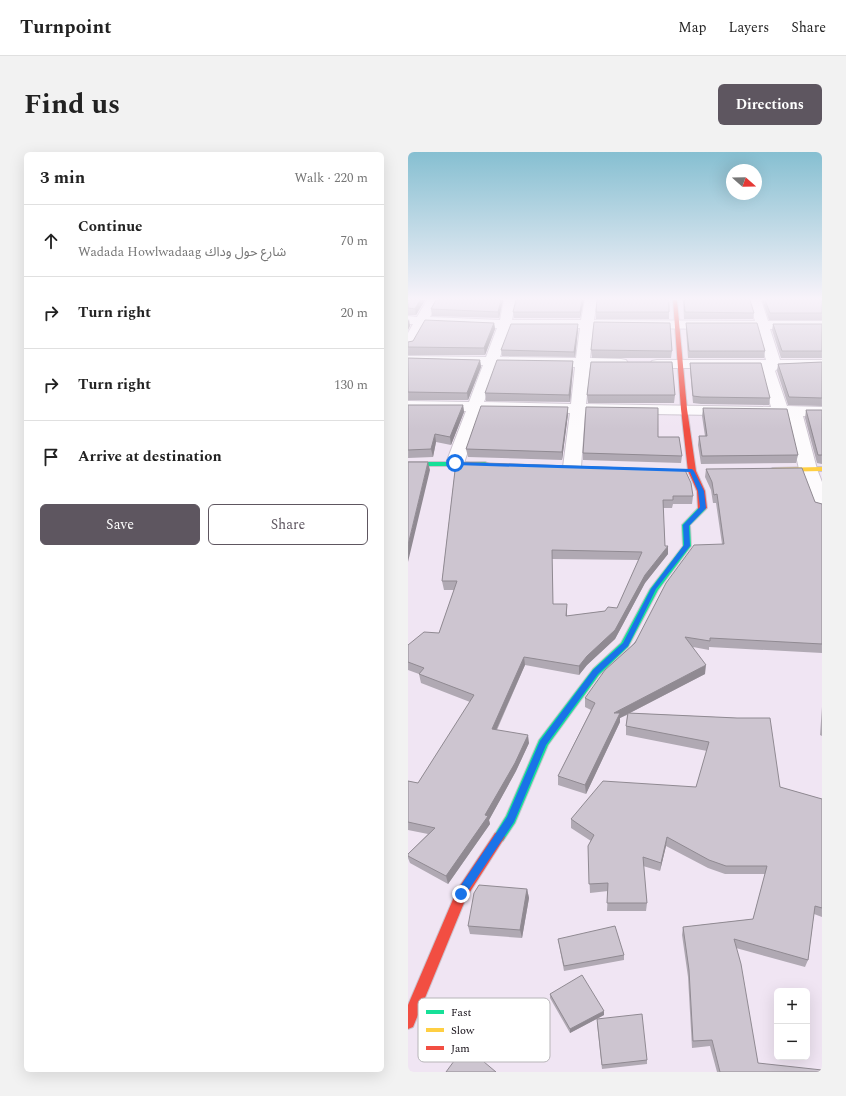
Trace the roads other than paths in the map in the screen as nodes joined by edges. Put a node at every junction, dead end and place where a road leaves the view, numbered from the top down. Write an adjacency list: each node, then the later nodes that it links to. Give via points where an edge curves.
1 (499, 343): 6 (street)
2 (585, 343): 7 (street)
3 (678, 343): 10 (street)
4 (768, 343): 8 (street)
5 (408, 360): 6 (street)
6 (493, 360): 7 (street); 12 (street)
7 (583, 362): 10 (street); 13 (street)
8 (774, 364): 9 (street); 10 (street); 15 (street, via 768,370 780,410)
9 (822, 364)
10 (680, 365): 14 (street)
11 (408, 406): 12 (street)
12 (476, 407): 13 (street); 17 (street)
13 (579, 408): 14 (street); 20 (street)
14 (684, 409): 15 (street); 24 (street, via 692,471 701,491 703,508 686,525 687,546 654,589 625,645 596,672 543,744 511,819 461,894)
15 (794, 412): 16 (street); 21 (street)
16 (822, 412)
17 (455, 463): 18 (street); 19 (street)
18 (408, 464)
19 (494, 464)
20 (572, 467)
21 (815, 469): 22 (street); 23 (street)
22 (762, 470)
23 (822, 506)
24 (408, 1022)

